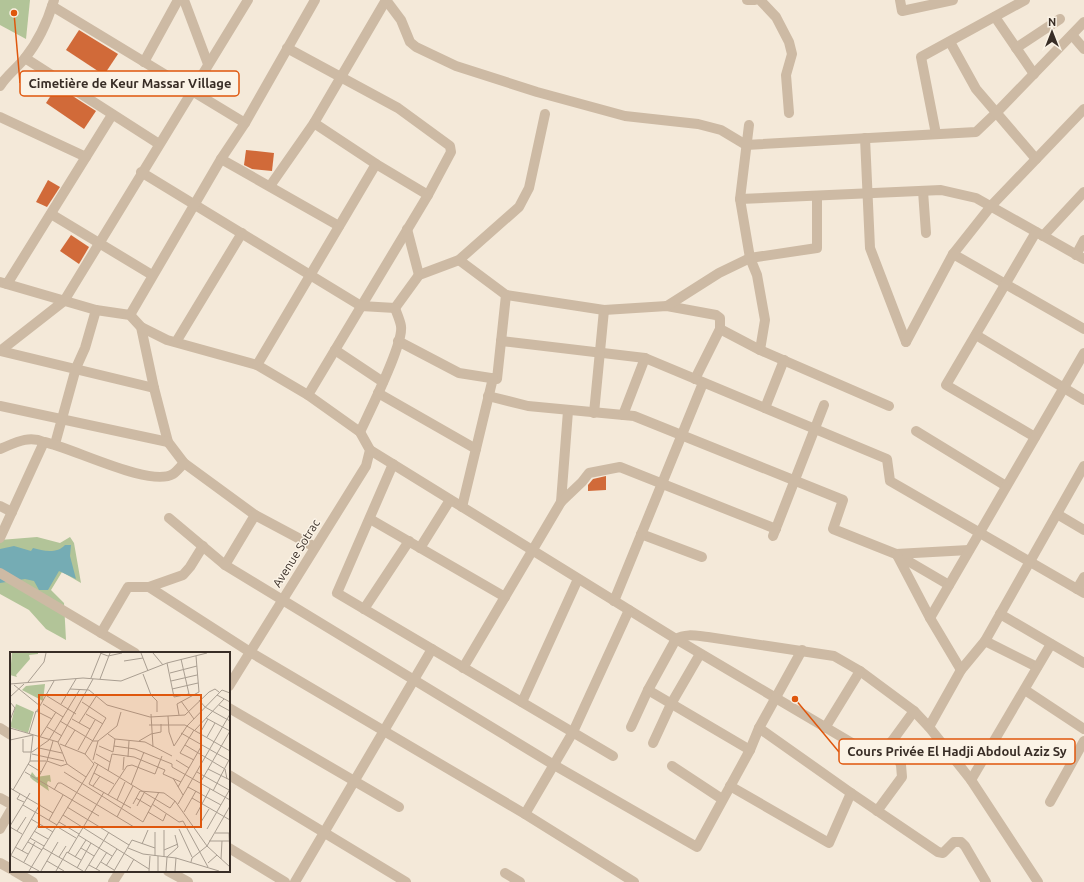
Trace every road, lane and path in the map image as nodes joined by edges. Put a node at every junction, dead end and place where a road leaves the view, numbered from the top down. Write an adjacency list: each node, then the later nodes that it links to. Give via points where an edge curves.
1 (178, 0): 23 (street)
2 (184, 0): 24 (street)
3 (248, 0): 24 (street)
4 (314, 0): 19 (street)
5 (386, 0): 27 (street); 42 (street, via 401,20 410,42 456,66 625,116 698,124 721,130)
6 (748, 0): 7 (street)
7 (755, 0)
8 (760, 0): 33 (street, via 776,17 789,42 792,54 786,76)
9 (900, 0): 10 (street, via 902,11)
10 (953, 0)
11 (1026, 0): 13 (street)
12 (53, 3): 22 (street, via 42,30); 23 (street)
13 (1009, 4): 14 (street)
14 (995, 17): 18 (street); 20 (street)
15 (1060, 19): 20 (street)
16 (1084, 22): 17 (street)
17 (1072, 34): 21 (street); 26 (street)
18 (950, 42): 31 (street, via 976,89); 39 (street, via 921,57)
19 (287, 48): 27 (street); 36 (street)
20 (1016, 48): 26 (street)
21 (1084, 49)
22 (25, 58): 25 (street); 34 (street)
23 (144, 62): 29 (street)
24 (208, 64): 29 (street)
25 (4, 73): 28 (street)
26 (1034, 74): 31 (street)
27 (342, 76): 37 (street); 52 (street, via 398,108 450,146 451,152)
28 (0, 86)
29 (193, 92): 36 (street); 41 (street)
30 (1084, 109): 44 (street)
31 (997, 112): 39 (street, via 976,132); 44 (street)
32 (546, 114): 68 (street, via 529,188 519,208)
33 (789, 114)
34 (112, 115): 41 (street); 43 (street)
35 (0, 116): 43 (street)
36 (245, 123): 45 (street)
37 (314, 123): 46 (street); 48 (street)
38 (749, 125): 42 (street)
39 (936, 134): 40 (street)
40 (865, 138): 42 (street); 51 (street)
41 (159, 144): 47 (street)
42 (746, 145): 54 (street)
43 (86, 157): 57 (street)
44 (1036, 158): 56 (street)
45 (221, 159): 48 (street); 55 (street)
46 (376, 164): 52 (street); 58 (street)
47 (141, 172): 55 (street); 64 (street)
48 (270, 186): 58 (street)
49 (923, 191): 51 (street); 56 (street, via 941,190 976,198); 61 (street)
50 (1084, 192): 62 (street)
51 (867, 194): 53 (street); 65 (street, via 870,248 906,342)
52 (428, 195): 59 (street)
53 (817, 196): 54 (street); 67 (street, via 817,248)
54 (740, 199): 67 (street)
55 (194, 204): 60 (street); 69 (street)
56 (991, 206): 62 (street); 65 (street)
57 (51, 214): 64 (street); 72 (street)
58 (339, 226): 70 (street)
59 (407, 229): 71 (street); 76 (street)
60 (242, 233): 70 (street); 88 (street)
61 (926, 233)
62 (1039, 234): 66 (street); 73 (street)
63 (1084, 240): 66 (street)
64 (99, 243): 69 (street); 75 (street)
65 (953, 254): 73 (street)
66 (1080, 257)
67 (750, 258): 77 (street, via 719,273); 90 (street, via 757,275 765,320)
68 (459, 260): 71 (street); 74 (street)
69 (152, 275): 81 (street)
70 (310, 275): 76 (street); 96 (street)
71 (419, 275): 78 (street)
72 (3, 283): 75 (street)
73 (1006, 285): 84 (street); 85 (street)
74 (506, 295): 80 (street); 87 (street)
75 (64, 301): 79 (street); 91 (street)
76 (362, 306): 78 (street); 89 (street)
77 (667, 306): 80 (street); 83 (street, via 716,315 720,318)
78 (395, 308): 86 (street, via 401,327)
79 (96, 310): 81 (street); 97 (street)
80 (604, 310): 92 (street)
81 (130, 315): 82 (street)
82 (141, 327): 88 (street); 101 (street)
83 (720, 329): 90 (street); 99 (street)
84 (1084, 329)
85 (976, 335): 102 (street); 119 (street, via 946,386)
86 (398, 341): 98 (street, via 459,373); 100 (street)
87 (501, 341): 92 (street); 98 (street, via 497,379)
88 (176, 342): 96 (street)
89 (335, 350): 100 (street); 104 (street)
90 (760, 350): 95 (street)
91 (0, 351): 97 (street)
92 (601, 352): 94 (street); 112 (street)
93 (1084, 353): 102 (street)
94 (645, 358): 99 (street); 113 (street)
95 (784, 360): 109 (street); 110 (street)
96 (257, 365): 104 (street)
97 (76, 368): 101 (street); 114 (street)
98 (493, 378): 105 (street)
99 (699, 381): 110 (street); 118 (street)
100 (383, 382): 103 (street)
101 (154, 388): 121 (street)
102 (1064, 388): 106 (street); 119 (street)
103 (378, 393): 117 (street); 124 (street)
104 (308, 395): 117 (street)
105 (488, 396): 111 (street, via 528,406); 124 (street)
106 (1084, 400)
107 (824, 405): 115 (street)
108 (0, 406): 114 (street)
109 (889, 406)
110 (764, 408): 115 (street)
111 (568, 411): 112 (street); 133 (street)
112 (594, 413): 113 (street)
113 (623, 415): 118 (street, via 634,416)
114 (63, 420): 121 (street); 122 (street)
115 (815, 428): 129 (street); 142 (street, via 887,459 890,481)
116 (916, 431): 131 (street)
117 (360, 432): 125 (street)
118 (682, 435): 129 (street); 130 (street)
119 (1035, 437): 131 (street)
120 (44, 442): 122 (street); 123 (street, via 36,438 26,438); 136 (street)
121 (168, 442): 126 (street)
122 (55, 444): 126 (street, via 120,469 146,475 173,474)
123 (0, 449)
124 (476, 449): 135 (street)
125 (370, 450): 127 (street); 147 (street, Avenue Sotrac, via 366,466)
126 (184, 463): 138 (street)
127 (393, 464): 132 (street); 140 (street)
128 (1084, 466): 137 (street)
129 (796, 480): 130 (street, via 775,532); 151 (street, via 844,500 833,529)
130 (662, 483): 133 (street, via 620,467 599,470 589,473); 143 (street)
131 (1006, 486): 142 (street)
132 (450, 500): 135 (street); 148 (street)
133 (561, 502): 150 (street)
134 (0, 506): 136 (street)
135 (462, 507): 150 (street)
136 (12, 512): 144 (street)
137 (1056, 514): 141 (street); 153 (street)
138 (255, 515): 147 (street); 154 (street)
139 (169, 518): 146 (street)
140 (370, 519): 145 (street); 164 (street, via 337,593)
141 (1084, 530)
142 (979, 532): 149 (street); 153 (street)
143 (641, 534): 152 (street); 163 (street)
144 (0, 538)
145 (409, 542): 148 (street); 164 (street)
146 (202, 546): 154 (street); 159 (street, via 183,575)
147 (315, 547): 162 (street, Avenue Sotrac)
148 (420, 548): 161 (street)
149 (969, 550): 151 (street); 158 (street)
150 (532, 551): 157 (street); 161 (street)
151 (896, 554): 158 (street); 167 (street)
152 (702, 557)
153 (1031, 561): 160 (street); 166 (street)
154 (225, 565): 162 (street)
155 (0, 573): 168 (street)
156 (1084, 577): 160 (street)
157 (578, 579): 163 (street); 187 (street)
158 (949, 585): 167 (street)
159 (149, 587): 168 (street, via 128,587); 175 (street)
160 (1081, 591)
161 (505, 597): 179 (street)
162 (282, 599): 175 (street, Avenue Sotrac); 182 (street)
163 (614, 601): 165 (street)
164 (364, 609): 172 (street)
165 (629, 610): 169 (street); 197 (street)
166 (1000, 614): 170 (street); 171 (street)
167 (930, 618): 180 (street)
168 (101, 633): 174 (street)
169 (676, 639): 173 (street, via 690,635); 176 (street); 184 (street)
170 (985, 641): 178 (street); 180 (street)
171 (1051, 644): 177 (street); 178 (street)
172 (432, 649): 179 (street); 182 (street)
173 (802, 650): 181 (street, via 834,656); 186 (street)
174 (133, 652)
175 (250, 652): 183 (street, Avenue Sotrac); 196 (street)
176 (700, 654): 186 (street); 188 (street)
177 (1084, 663)
178 (1037, 667): 185 (street)
179 (463, 668): 187 (street)
180 (961, 670): 192 (street)
181 (860, 671): 190 (street); 194 (street)
182 (414, 679): 196 (street); 203 (street)
183 (230, 684)
184 (648, 690): 188 (street); 191 (street)
185 (1025, 690): 195 (street); 206 (street)
186 (775, 699): 193 (street); 194 (street)
187 (522, 702): 197 (street)
188 (671, 704): 200 (street); 201 (street)
189 (230, 709): 207 (street)
190 (914, 711): 192 (street); 199 (street)
191 (631, 727)
192 (928, 727): 206 (street)
193 (759, 728): 201 (street); 209 (street)
194 (825, 728): 199 (street, via 879,759)
195 (1084, 729)
196 (384, 731): 207 (street); 217 (street)
197 (573, 732): 202 (street); 203 (street)
198 (1084, 741): 212 (street)
199 (891, 742): 215 (street, via 901,764 902,777)
200 (653, 743)
201 (750, 750): 208 (street)
202 (613, 756)
203 (554, 765): 211 (street, via 697,847); 217 (street)
204 (672, 766): 211 (street)
205 (230, 776): 219 (street)
206 (971, 780): 234 (street)
207 (354, 782): 214 (street); 219 (street)
208 (730, 786): 209 (street, via 829,843); 211 (street)
209 (851, 793): 215 (street)
210 (0, 798): 213 (street)
211 (722, 799)
212 (1050, 802)
213 (10, 803)
214 (399, 807)
215 (877, 811): 233 (street, via 938,852 943,853 954,842 961,842)
216 (10, 812): 218 (street)
217 (525, 814): 232 (street)
218 (0, 829)
219 (324, 833): 229 (street); 230 (street)
220 (230, 849): 228 (street)
221 (0, 863): 222 (street)
222 (10, 868)
223 (16, 872): 226 (street)
224 (170, 872): 227 (street)
225 (504, 873): 231 (street)
226 (33, 882)
227 (188, 882)
228 (285, 882)
229 (295, 882)
230 (406, 882)
231 (520, 882)
232 (634, 882)
233 (986, 882)
234 (1038, 882)

